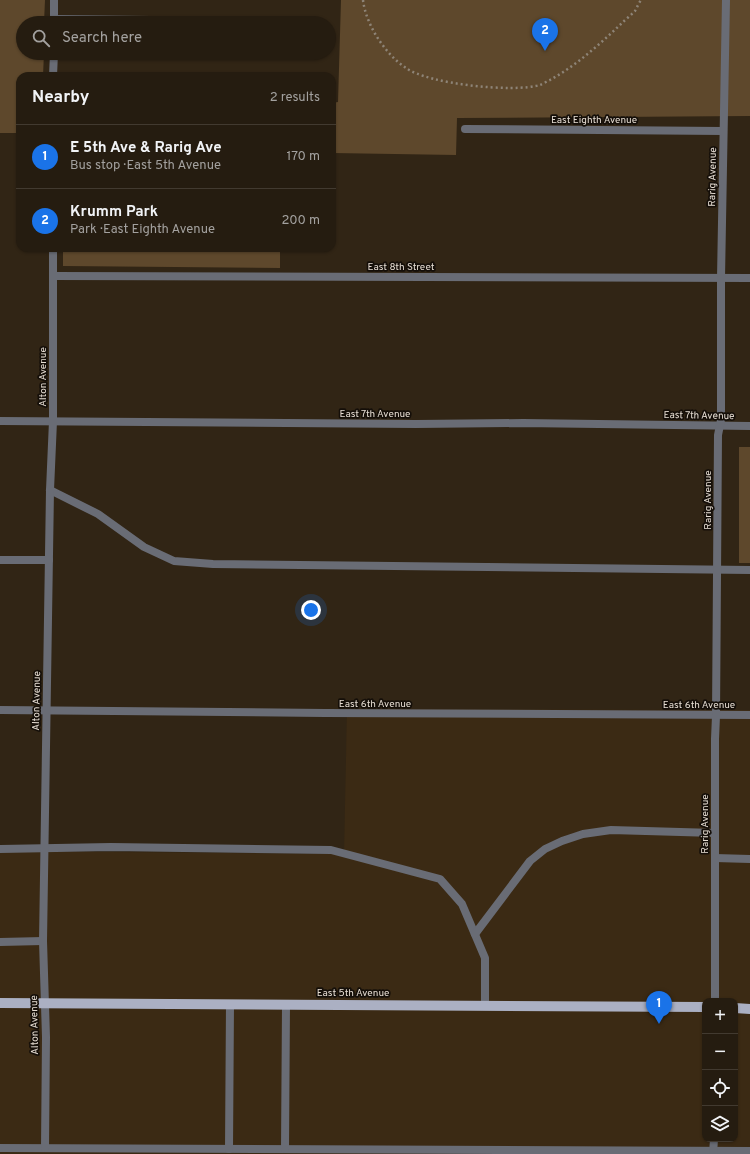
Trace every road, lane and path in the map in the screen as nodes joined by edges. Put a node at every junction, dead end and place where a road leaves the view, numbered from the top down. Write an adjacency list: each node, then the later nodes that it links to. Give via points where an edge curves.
1 (54, 0): 5 (street)
2 (363, 0): 3 (path, via 374,32 390,54 406,69 428,78 479,87 514,88 540,85 561,74 635,11)
3 (641, 0)
4 (726, 0): 9 (street, Rarig Avenue)
5 (54, 16)
6 (54, 60): 7 (street)
7 (53, 72)
8 (465, 129): 9 (street, East Eighth Avenue)
9 (723, 131): 12 (street, Rarig Avenue)
10 (53, 252): 11 (street, Alton Avenue)
11 (53, 276): 12 (street, East 8th Street); 15 (street, Alton Avenue)
12 (721, 278): 13 (street, East 8th Street); 16 (street, Rarig Avenue)
13 (750, 278)
14 (0, 421): 15 (street, East 7th Avenue)
15 (53, 421): 16 (street, East 7th Avenue); 18 (street, Alton Avenue)
16 (720, 426): 17 (street, East 7th Avenue); 21 (street, Rarig Avenue)
17 (750, 426)
18 (50, 490): 20 (street, Alton Avenue); 21 (street, via 98,514 144,547 174,561 213,564)
19 (0, 560): 20 (street)
20 (49, 560): 24 (street, Alton Avenue)
21 (717, 570): 22 (street); 26 (street, Rarig Avenue)
22 (750, 570)
23 (0, 710): 24 (street, East 6th Avenue)
24 (46, 710): 26 (street, East 6th Avenue); 28 (street, Alton Avenue)
25 (750, 715): 26 (street, East 6th Avenue)
26 (716, 716): 27 (street, Rarig Avenue)
27 (715, 833): 30 (street, Rarig Avenue); 32 (street, via 611,830 583,834 562,841 545,849 530,861)
28 (45, 849): 29 (street); 32 (street, via 111,847 331,850 440,879 462,904); 33 (street, Alton Avenue)
29 (0, 850)
30 (715, 858): 31 (street); 35 (street, Rarig Avenue)
31 (750, 859)
32 (475, 934): 40 (street, via 485,958)
33 (43, 941): 34 (street); 37 (street, Alton Avenue)
34 (0, 942)
35 (715, 998)
36 (0, 1003): 37 (main road, East 5th Avenue)
37 (45, 1003): 38 (main road, East 5th Avenue); 48 (street, Alton Avenue)
38 (230, 1004): 39 (main road, East 5th Avenue); 46 (street)
39 (286, 1004): 40 (main road, East 5th Avenue); 47 (street)
40 (485, 1006): 41 (main road, East 5th Avenue)
41 (702, 1007)
42 (738, 1008): 43 (main road)
43 (750, 1008)
44 (714, 1142): 50 (street)
45 (0, 1148): 48 (street)
46 (229, 1149): 47 (street); 48 (street)
47 (285, 1149): 50 (street)
48 (45, 1151)
49 (750, 1151): 50 (street)
50 (713, 1152)

